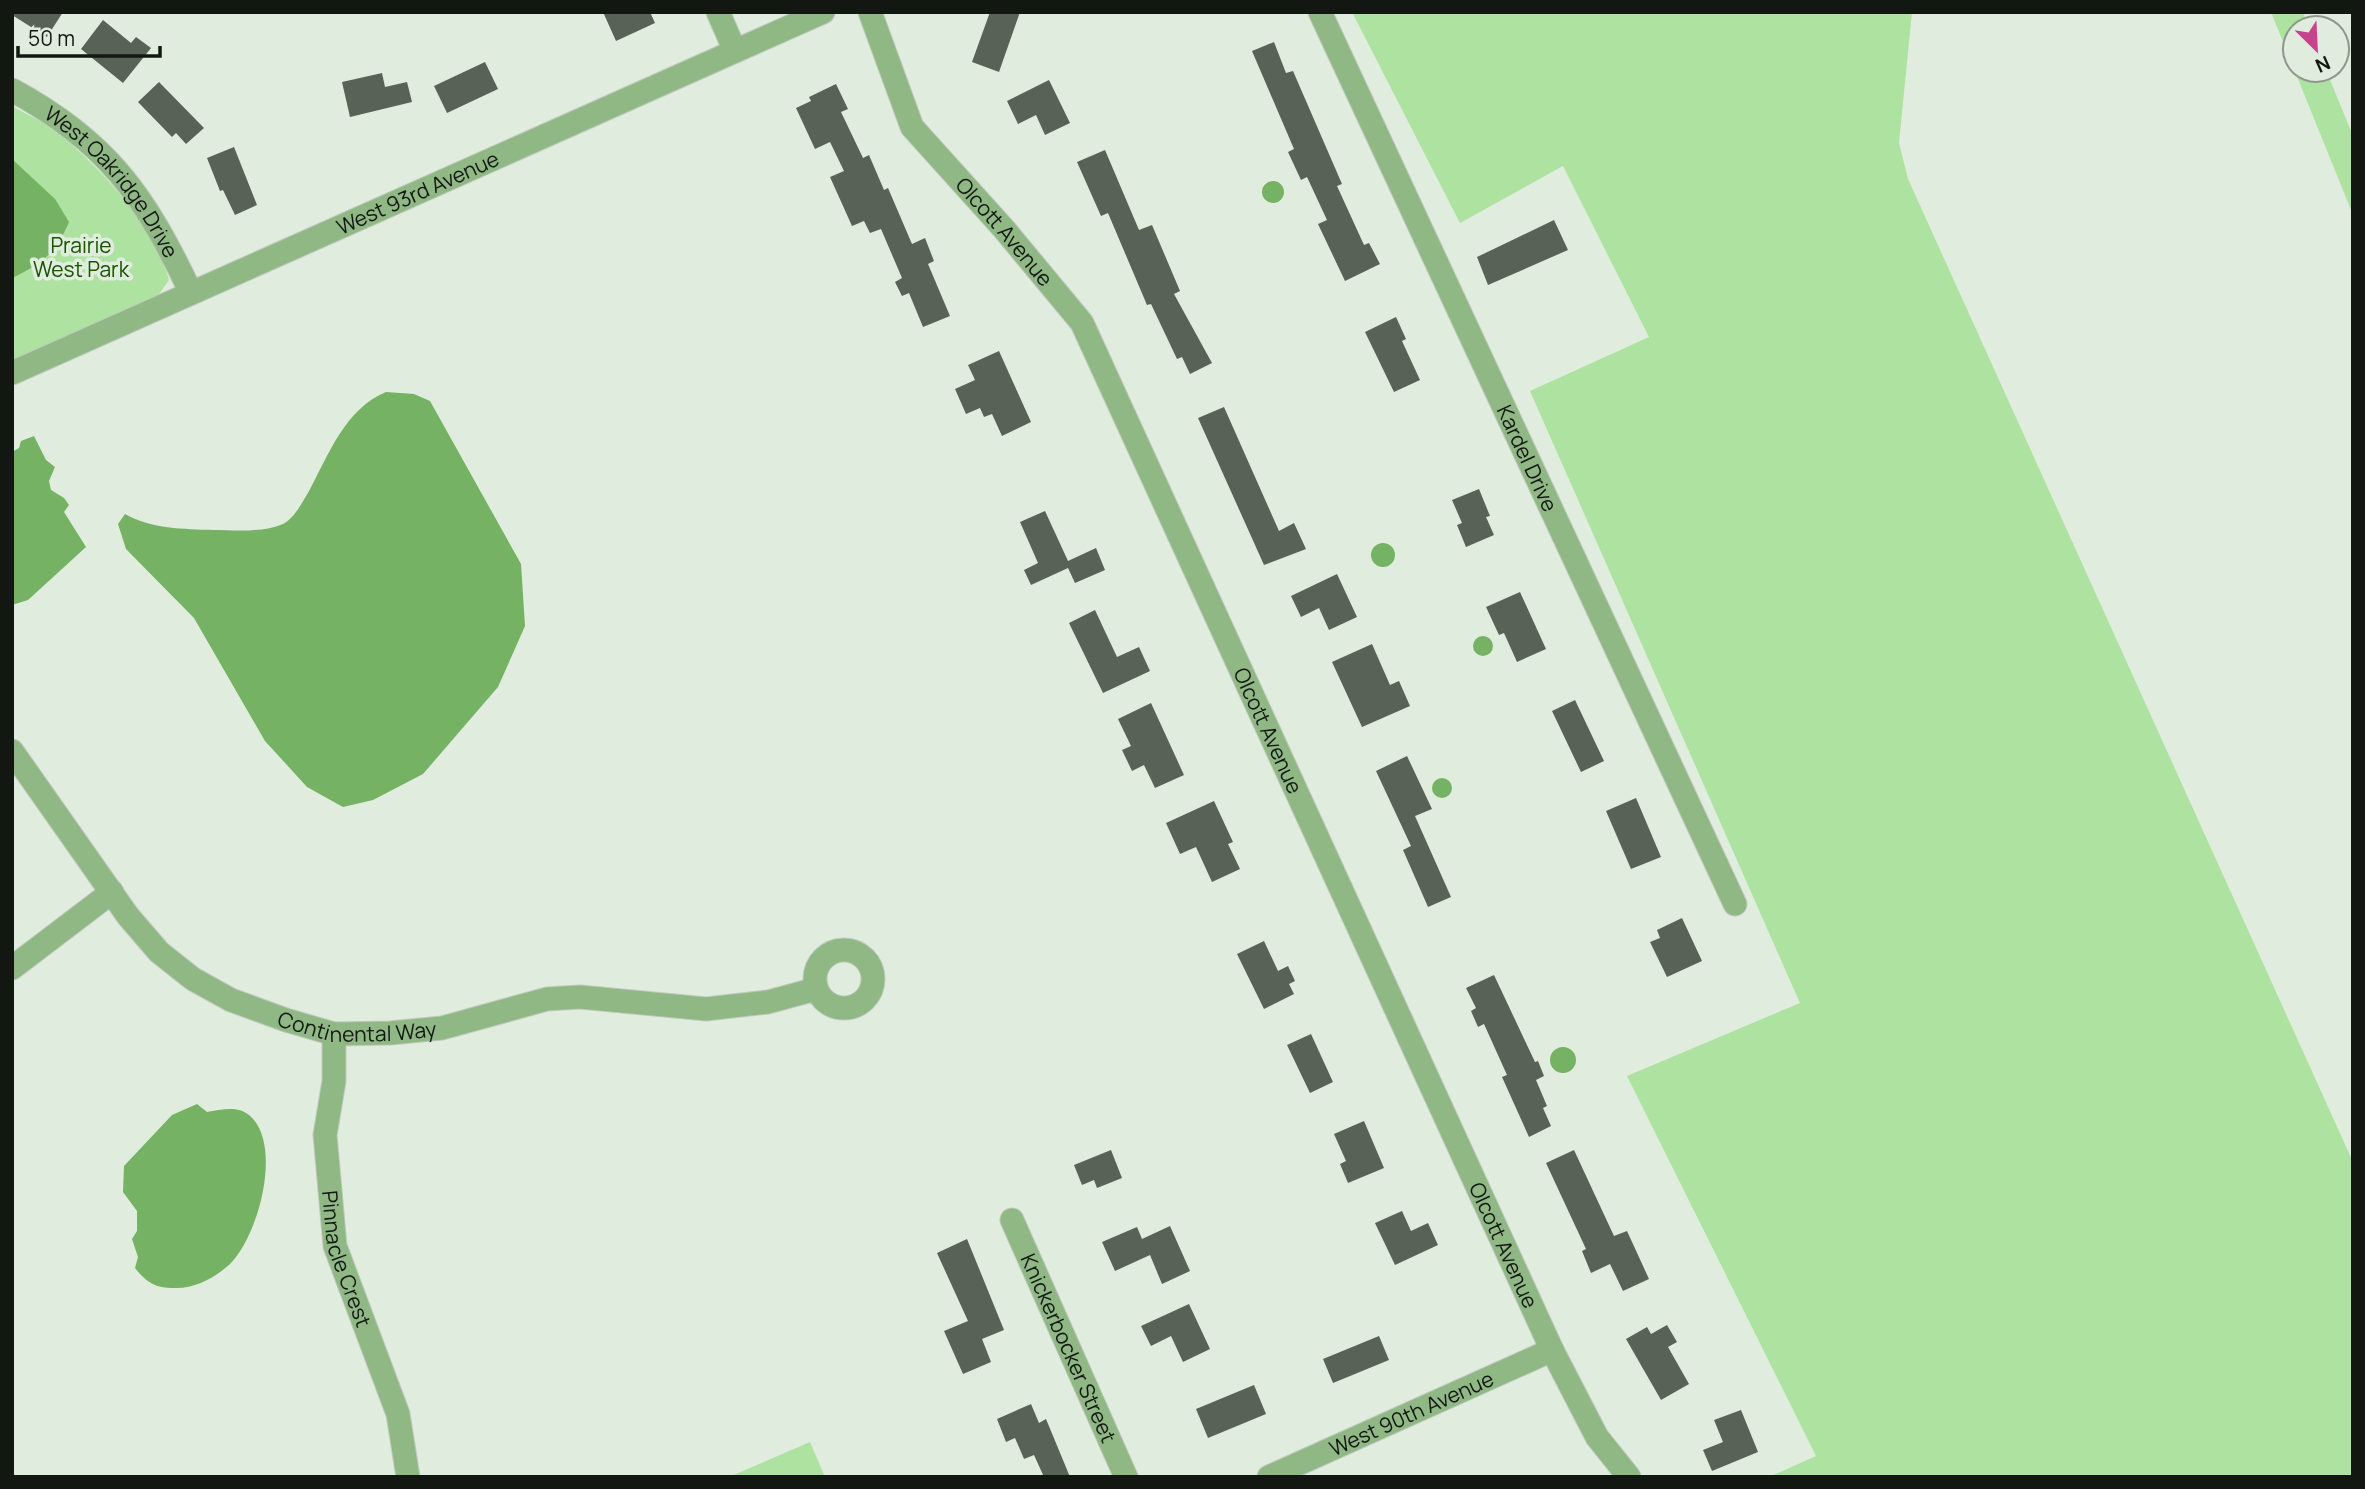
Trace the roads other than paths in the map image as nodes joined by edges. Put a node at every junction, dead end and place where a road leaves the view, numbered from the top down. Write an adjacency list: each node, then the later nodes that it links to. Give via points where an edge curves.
1 (718, 12): 5 (street)
2 (823, 12): 5 (street, West 93rd Avenue)
3 (870, 12): 16 (street, Olcott Avenue, via 912,127 1082,323)
4 (1320, 12): 11 (street, Kardel Drive)
5 (735, 51): 7 (street, West 93rd Avenue)
6 (12, 90): 7 (street, West Oakridge Drive, via 69,123 131,185 157,223)
7 (191, 293): 8 (street, West 93rd Avenue)
8 (12, 373)
9 (12, 751): 10 (street, Continental Way)
10 (112, 891): 12 (street); 14 (street, Continental Way, via 159,952 193,979 231,1000)
11 (1735, 904)
12 (12, 968)
13 (816, 989): 14 (street, Continental Way, via 768,1002 706,1009 580,997 547,999 442,1028)
14 (334, 1034): 17 (street, Pinnacle Crest, via 334,1081 325,1135 335,1246 398,1414)
15 (1012, 1220): 18 (street, Knickerbocker Street)
16 (1552, 1350): 19 (street, West 90th Avenue); 20 (street, Olcott Avenue, via 1597,1437)
17 (408, 1477)
18 (1126, 1477)
19 (1269, 1477)
20 (1629, 1477)

